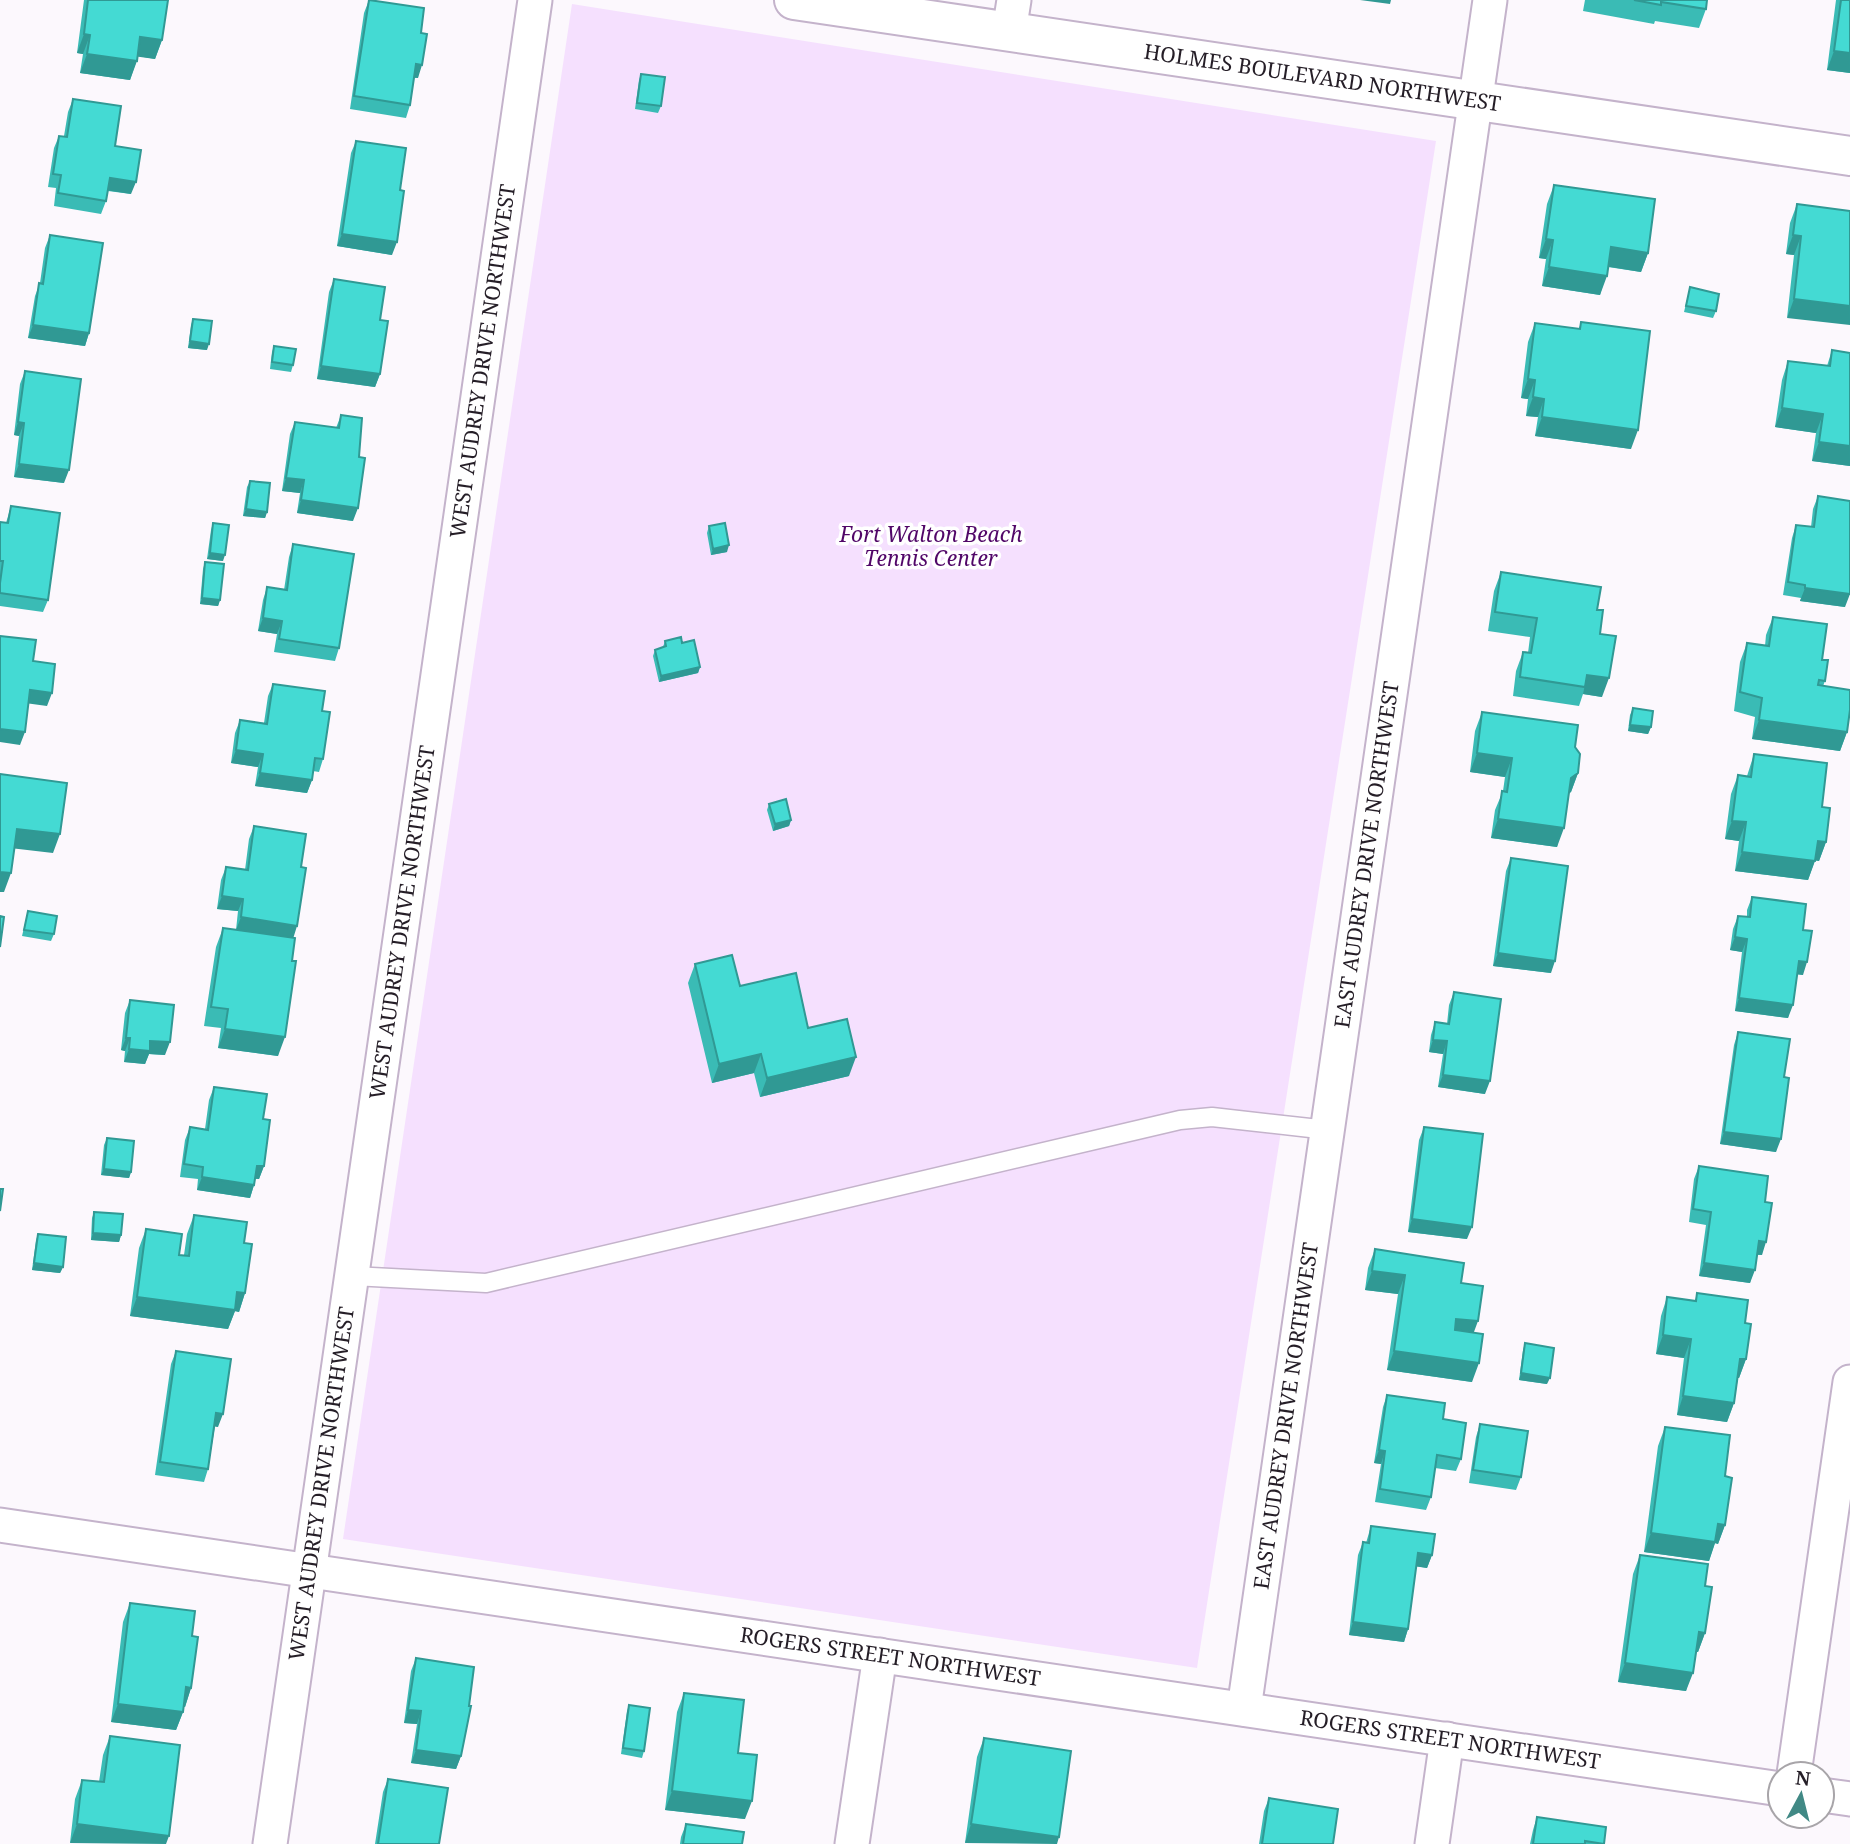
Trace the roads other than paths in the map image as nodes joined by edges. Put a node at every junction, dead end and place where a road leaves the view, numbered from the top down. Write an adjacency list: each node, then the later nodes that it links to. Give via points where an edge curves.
1 (535, 0): 8 (street, WEST AUDREY DRIVE NORTHWEST)
2 (794, 0): 4 (street, HOLMES BOULEVARD NORTHWEST)
3 (1490, 0): 5 (street, EAST AUDREY DRIVE NORTHWEST)
4 (1011, 16): 5 (street, HOLMES BOULEVARD NORTHWEST)
5 (1476, 101): 6 (street, HOLMES BOULEVARD NORTHWEST); 7 (street, EAST AUDREY DRIVE NORTHWEST)
6 (1850, 156)
7 (1328, 1130): 8 (lane, via 1212,1117 1180,1120 486,1283); 13 (street, EAST AUDREY DRIVE NORTHWEST)
8 (353, 1276): 11 (street, WEST AUDREY DRIVE NORTHWEST)
9 (1850, 1382): 15 (street)
10 (0, 1525): 11 (street, ROGERS STREET NORTHWEST)
11 (310, 1571): 12 (street, ROGERS STREET NORTHWEST); 17 (street, WEST AUDREY DRIVE NORTHWEST)
12 (880, 1655): 13 (street, ROGERS STREET NORTHWEST); 18 (street)
13 (1244, 1709): 14 (street, ROGERS STREET NORTHWEST)
14 (1447, 1740): 16 (street, ROGERS STREET NORTHWEST); 19 (street)
15 (1796, 1760)
16 (1766, 1787)
17 (270, 1844)
18 (852, 1844)
19 (1432, 1844)

